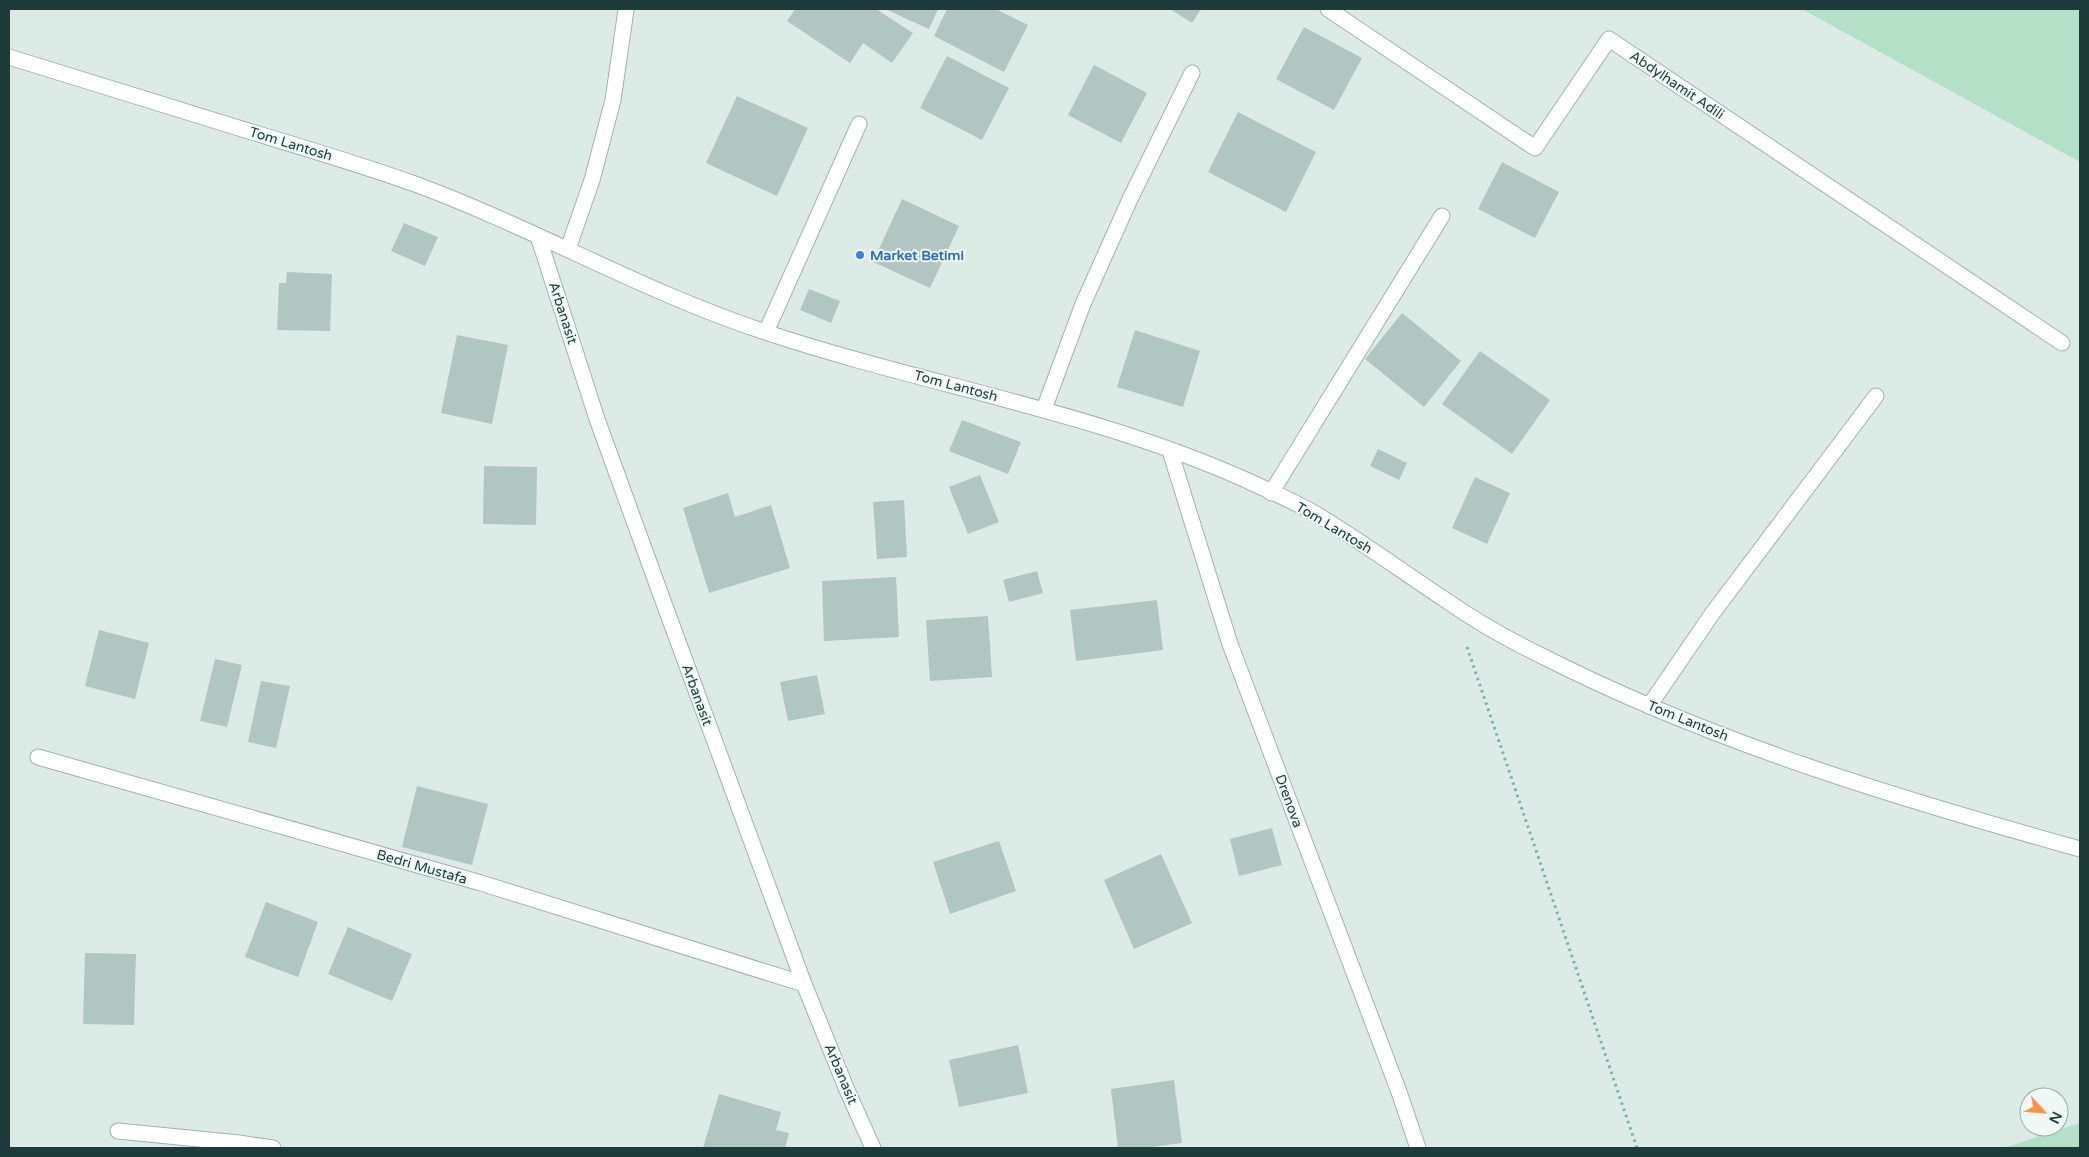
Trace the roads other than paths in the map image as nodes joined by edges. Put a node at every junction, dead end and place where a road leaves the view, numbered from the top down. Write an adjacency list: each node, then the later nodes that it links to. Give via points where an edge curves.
1 (1328, 9): 10 (street, Abdylhamit Adili, via 1535,148 1609,39)
2 (626, 10): 8 (street, via 613,100 592,180)
3 (9, 57): 7 (street, Tom Lantosh, via 340,159 413,184)
4 (1192, 73): 12 (street, via 1083,304)
5 (859, 124): 9 (street)
6 (1442, 216): 14 (street)
7 (538, 236): 8 (street, Tom Lantosh); 18 (street, Arbanasit, via 597,419)
8 (568, 249): 9 (street, Tom Lantosh, via 662,293)
9 (766, 332): 12 (street, Tom Lantosh)
10 (2062, 343)
11 (1876, 396): 15 (street, via 1712,614)
12 (1044, 409): 13 (street, Tom Lantosh)
13 (1170, 451): 14 (street, Tom Lantosh); 22 (street, Drenova, via 1230,644)
14 (1272, 493): 15 (street, Tom Lantosh, via 1313,512 1453,606 1540,655)
15 (1649, 706): 17 (street, Tom Lantosh, via 1797,762)
16 (38, 757): 18 (street, Bedri Mustafa, via 481,883)
17 (2080, 849)
18 (804, 984): 21 (street, Arbanasit)
19 (118, 1131): 20 (street)
20 (274, 1148)
21 (873, 1148)
22 (1418, 1148)

